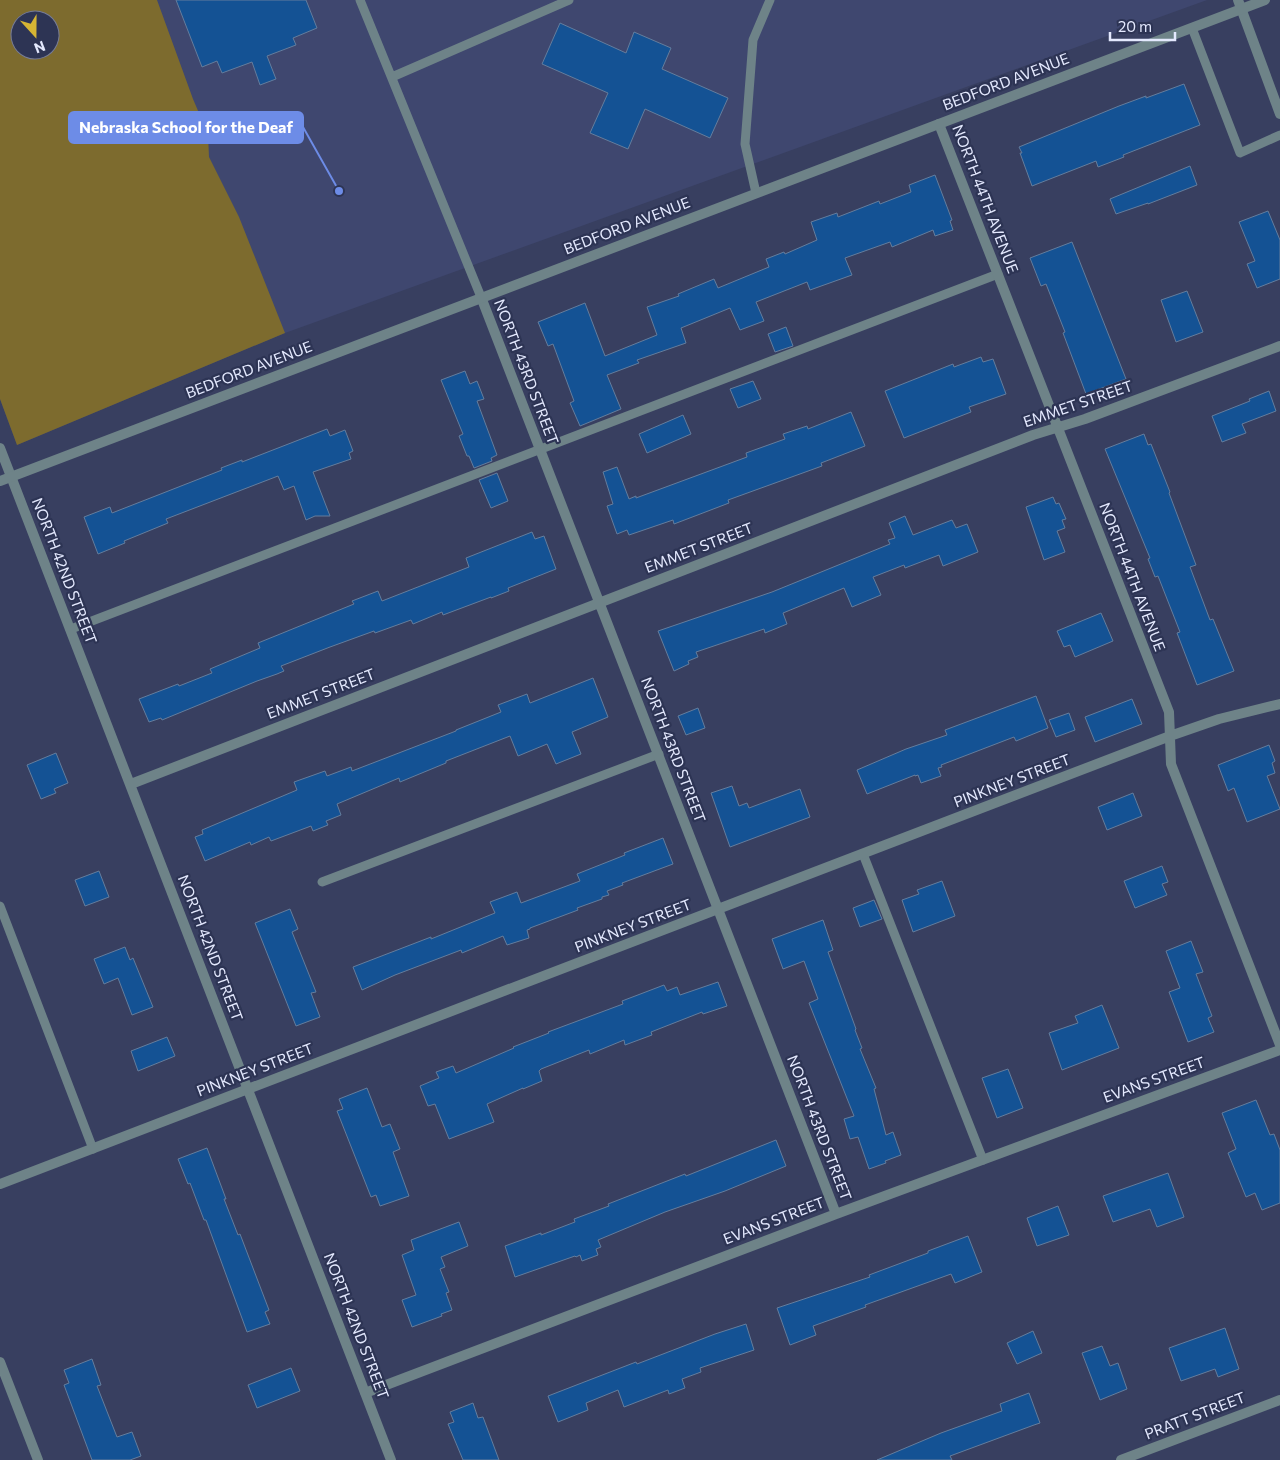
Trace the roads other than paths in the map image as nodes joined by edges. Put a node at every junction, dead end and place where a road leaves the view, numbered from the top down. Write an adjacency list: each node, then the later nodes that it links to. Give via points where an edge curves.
1 (360, 0): 7 (lane)
2 (569, 0): 7 (lane)
3 (770, 0): 11 (lane, via 753,40 745,144)
4 (1265, 0): 5 (street, BEDFORD AVENUE)
5 (1240, 5): 6 (street, BEDFORD AVENUE); 8 (street)
6 (1192, 28): 9 (street, BEDFORD AVENUE); 10 (lane, via 1240,153)
7 (392, 77): 13 (lane)
8 (1280, 114)
9 (939, 124): 11 (street, BEDFORD AVENUE); 12 (street, NORTH 44TH AVENUE)
10 (1280, 135)
11 (756, 193): 13 (street, BEDFORD AVENUE)
12 (998, 274): 15 (street, NORTH 44TH AVENUE); 17 (lane)
13 (481, 297): 17 (street, NORTH 43RD STREET); 18 (street, BEDFORD AVENUE)
14 (1280, 346): 15 (street, EMMET STREET)
15 (1058, 428): 20 (street, EMMET STREET); 23 (street, NORTH 44TH AVENUE, via 1169,712)
16 (0, 448): 18 (street, NORTH 42ND STREET)
17 (540, 449): 20 (street, NORTH 43RD STREET); 21 (lane)
18 (11, 476): 19 (street, BEDFORD AVENUE); 21 (street, NORTH 42ND STREET)
19 (0, 480)
20 (600, 603): 24 (street, NORTH 43RD STREET); 25 (street, EMMET STREET)
21 (70, 629): 25 (street, NORTH 42ND STREET)
22 (1280, 704): 23 (street, PINKNEY STREET)
23 (1170, 736): 26 (street, PINKNEY STREET); 30 (street, NORTH 44TH AVENUE, via 1171,764)
24 (659, 754): 27 (lane); 29 (street, NORTH 43RD STREET)
25 (131, 784): 32 (street, NORTH 42ND STREET)
26 (863, 854): 29 (street, PINKNEY STREET); 34 (lane)
27 (322, 882)
28 (0, 906): 33 (lane)
29 (719, 910): 32 (street, PINKNEY STREET); 36 (street, NORTH 43RD STREET)
30 (1280, 1045)
31 (1280, 1050): 34 (street, EVANS STREET)
32 (248, 1088): 33 (street, PINKNEY STREET); 38 (street, NORTH 42ND STREET)
33 (93, 1149): 35 (street, PINKNEY STREET)
34 (983, 1160): 36 (street, EVANS STREET)
35 (0, 1184)
36 (836, 1214): 38 (street, EVANS STREET)
37 (0, 1362): 40 (street)
38 (365, 1393): 41 (street, NORTH 42ND STREET)
39 (1280, 1400): 42 (street, PRATT STREET)
40 (38, 1460)
41 (391, 1460)
42 (1121, 1460)

